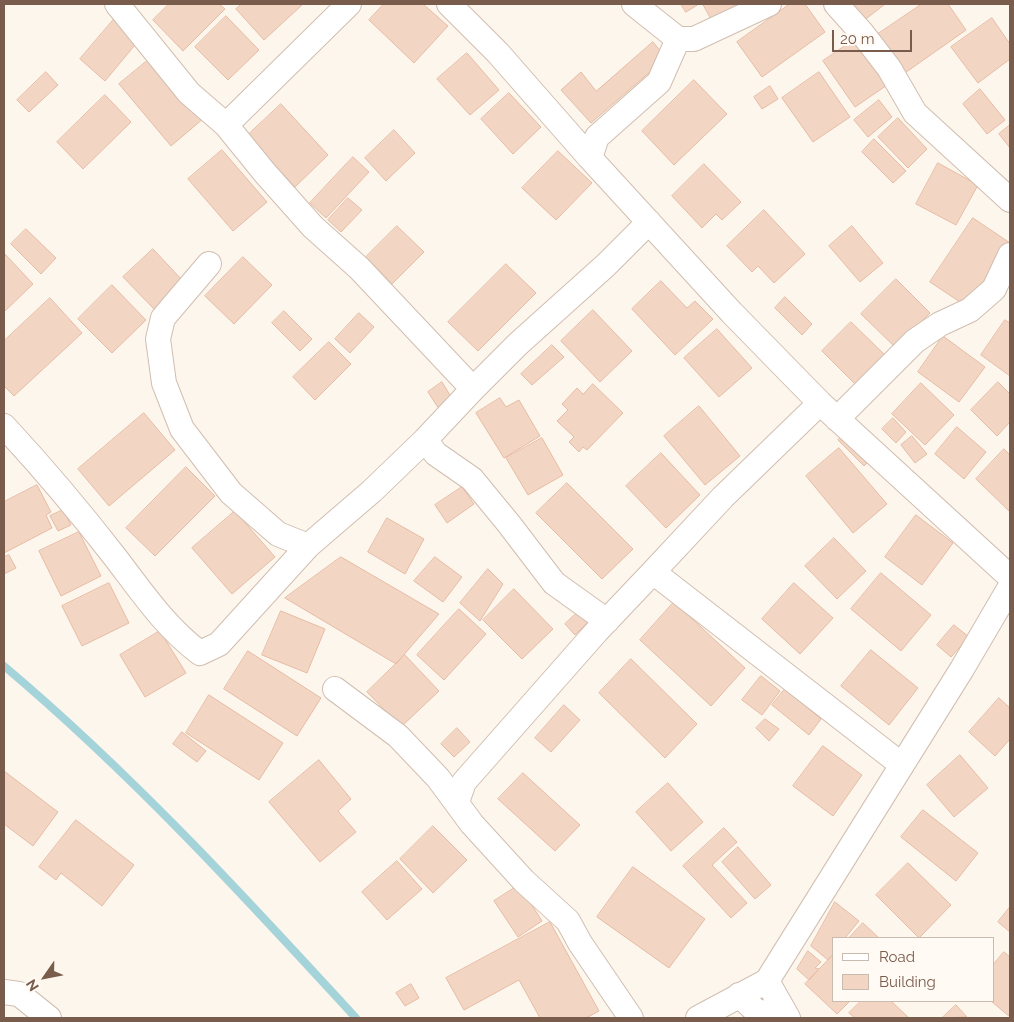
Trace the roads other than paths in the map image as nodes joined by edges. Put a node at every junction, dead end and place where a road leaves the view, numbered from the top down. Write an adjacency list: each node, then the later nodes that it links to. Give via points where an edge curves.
1 (116, 4): 8 (street, via 189,93)
2 (349, 4): 8 (street)
3 (449, 4): 9 (street, via 498,53)
4 (634, 4): 7 (street)
5 (769, 4): 7 (street, via 694,40)
6 (836, 4): 10 (street, via 889,68 915,113)
7 (678, 39): 9 (street, via 659,82 596,137)
8 (226, 125): 14 (street, via 313,227 360,268)
9 (590, 158): 11 (street)
10 (1010, 200)
11 (649, 222): 14 (street); 15 (street)
12 (1010, 255): 15 (street, via 994,289 970,310 940,324 915,341)
13 (209, 264): 18 (street, via 163,318 158,339 164,382 182,429 231,493 278,534)
14 (472, 389): 17 (street)
15 (828, 411): 19 (street, via 723,497); 20 (street)
16 (4, 426): 18 (street, via 114,555 159,615 200,653 220,644)
17 (425, 440): 18 (street); 22 (street, via 436,454 472,479 554,583)
18 (308, 546)
19 (653, 572): 22 (street); 24 (street)
20 (1010, 577)
21 (1010, 587): 24 (street)
22 (607, 621): 25 (street, via 464,782)
23 (335, 689): 25 (street, via 398,736)
24 (902, 765): 26 (street)
25 (457, 802): 30 (street, via 472,824 524,881 568,921)
26 (767, 981): 28 (street); 32 (street)
27 (4, 992): 29 (street, via 19,994)
28 (739, 995): 31 (street); 32 (street, via 756,1011)
29 (49, 1018)
30 (631, 1018)
31 (698, 1018)
32 (788, 1018)

